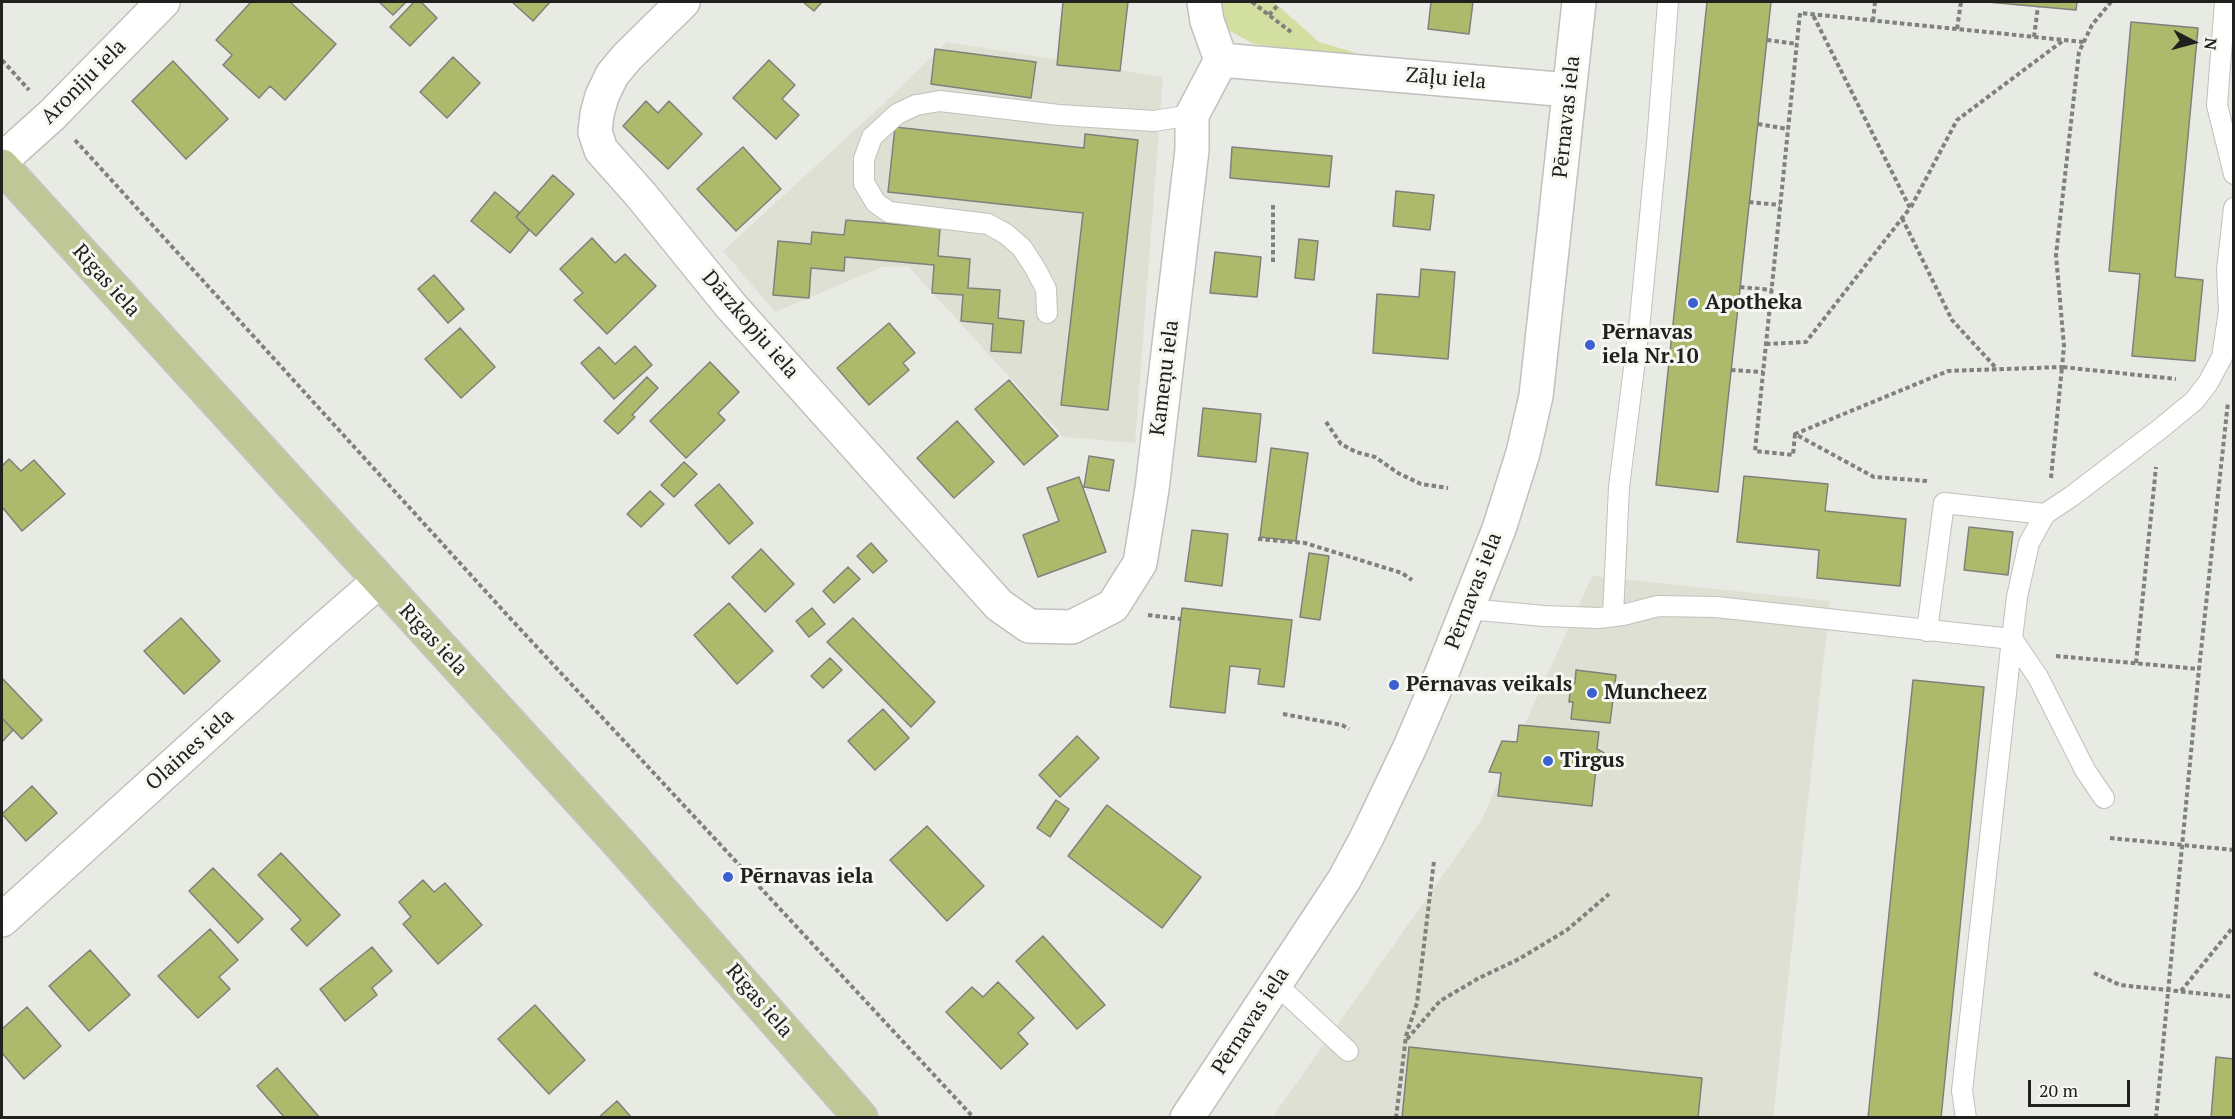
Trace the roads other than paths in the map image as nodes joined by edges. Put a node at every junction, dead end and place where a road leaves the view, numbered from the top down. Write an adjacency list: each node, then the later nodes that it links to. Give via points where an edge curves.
1 (163, 2): 10 (street, Aroniju iela)
2 (683, 2): 19 (street, Dārzkopju iela, via 612,75 597,114 595,132 601,150 731,306 933,533 999,605)
3 (1204, 2): 7 (street)
4 (1579, 2): 8 (street, Pērnavas iela)
5 (1668, 2): 18 (lane, via 1643,285 1619,488)
6 (2225, 2): 12 (lane, via 2217,105)
7 (1221, 60): 8 (street, Zāļu iela); 9 (street, Kameņu iela)
8 (1569, 90): 17 (street, Pērnavas iela, via 1536,396 1499,529)
9 (1192, 115): 14 (lane, via 1154,121 940,101 916,105 897,114 872,137 864,159 864,183 876,203 889,212 988,224 1006,234 1022,248 1046,289); 19 (street, Kameņu iela, via 1191,160 1140,563 1113,606 1072,627)
10 (2, 160)
11 (2, 166): 16 (main road, Rīgas iela)
12 (2234, 174)
13 (2234, 208): 15 (lane, via 2227,270 2229,311 2222,357 2208,383 2194,401 2160,429)
14 (1047, 313)
15 (2045, 514): 20 (lane, via 1944,503); 21 (lane, via 2029,543)
16 (379, 581): 23 (street, Olaines iela); 26 (main road, Rīgas iela, via 690,922)
17 (1468, 609): 18 (lane, via 1544,616); 24 (street, Pērnavas iela, via 1410,747 1366,838 1344,880)
18 (1613, 616): 20 (lane, via 1658,606 1716,607)
19 (1029, 626)
20 (1927, 631): 21 (lane)
21 (2012, 639): 22 (lane, via 2030,663 2085,770); 28 (lane, via 1962,1091)
22 (2104, 798)
23 (2, 920)
24 (1275, 983): 25 (lane); 27 (street, Pērnavas iela)
25 (1348, 1051)
26 (861, 1118)
27 (1187, 1118)
28 (1966, 1118)

